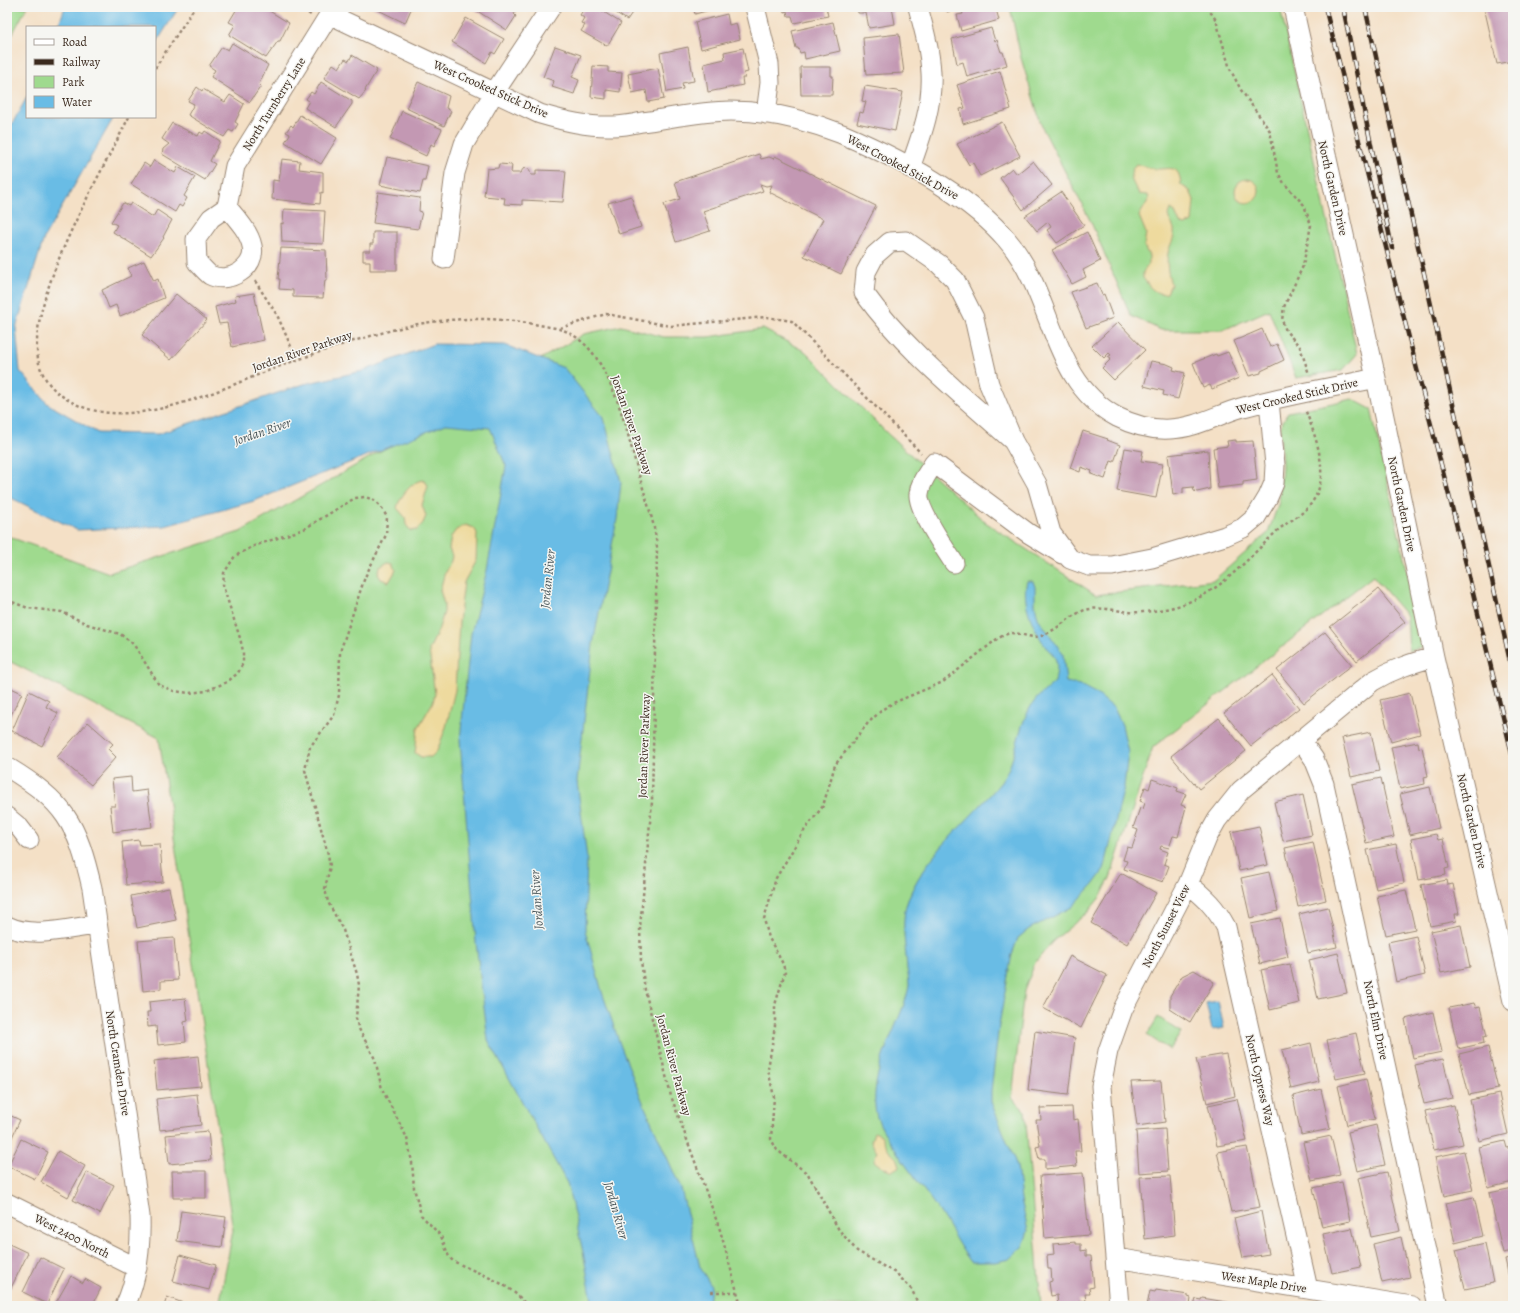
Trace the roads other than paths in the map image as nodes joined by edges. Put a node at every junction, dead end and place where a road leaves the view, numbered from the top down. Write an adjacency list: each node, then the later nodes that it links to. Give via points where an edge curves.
1 (551, 7): 6 (street)
2 (755, 7): 7 (street, via 769,64 770,83)
3 (918, 7): 8 (street, via 929,54 930,91 924,130)
4 (1293, 7): 11 (street, North Garden Drive)
5 (332, 11): 6 (street, West Crooked Stick Drive); 9 (street, North Turnberry Lane, via 235,166)
6 (494, 93): 7 (street, West Crooked Stick Drive, via 540,114 587,125 614,126 709,112); 10 (street, via 459,157)
7 (766, 114): 8 (street, West Crooked Stick Drive, via 795,119 843,135)
8 (910, 168): 12 (street, West Crooked Stick Drive, via 956,193 974,207 1020,257 1038,291 1060,350 1078,384 1107,411 1127,422 1168,430 1189,427 1237,409)
9 (227, 206): 9 (street, via 212,218 196,239 197,262 211,275 229,278 242,271 252,259 252,246 245,230)
10 (444, 259)
11 (1376, 378): 12 (street, West Crooked Stick Drive); 16 (street, North Garden Drive)
12 (1270, 401): 14 (street, via 1274,482 1256,518 1243,528 1225,536 1152,558 1112,566 1090,566)
13 (1013, 441): 13 (street, via 989,384 974,318 955,280 906,241 890,242 875,256 866,272 864,293 881,316 935,371); 14 (street, via 1037,484 1051,532)
14 (1070, 559): 15 (street, via 1028,533 934,463 920,485 918,496 926,516)
15 (954, 563)
16 (1434, 657): 17 (street, North Sunset View, via 1411,662 1373,681); 24 (street, North Garden Drive)
17 (1301, 740): 21 (street, North Sunset View, via 1241,790 1228,805 1207,838); 32 (street, North Elm Drive, via 1314,759 1324,784)
18 (7, 767): 22 (street, North Cramden Drive, via 50,797 70,822 85,858)
19 (7, 817): 20 (street)
20 (29, 840)
21 (1188, 884): 26 (street, North Sunset View, via 1123,1009 1108,1051 1101,1086); 28 (street, North Cypress Way, via 1218,911 1226,927)
22 (97, 925): 23 (street, via 34,933); 27 (street, North Cramden Drive, via 140,1216 141,1238)
23 (7, 926)
24 (1513, 1001)
25 (7, 1203): 27 (street, West 2400 North)
26 (1116, 1258): 28 (street, West Maple Drive); 30 (street, North Sunset View)
27 (137, 1268): 29 (street, North Cramden Drive)
28 (1308, 1289): 31 (street, West Maple Drive)
29 (125, 1306)
30 (1119, 1306)
31 (1412, 1306)
32 (1438, 1306)

